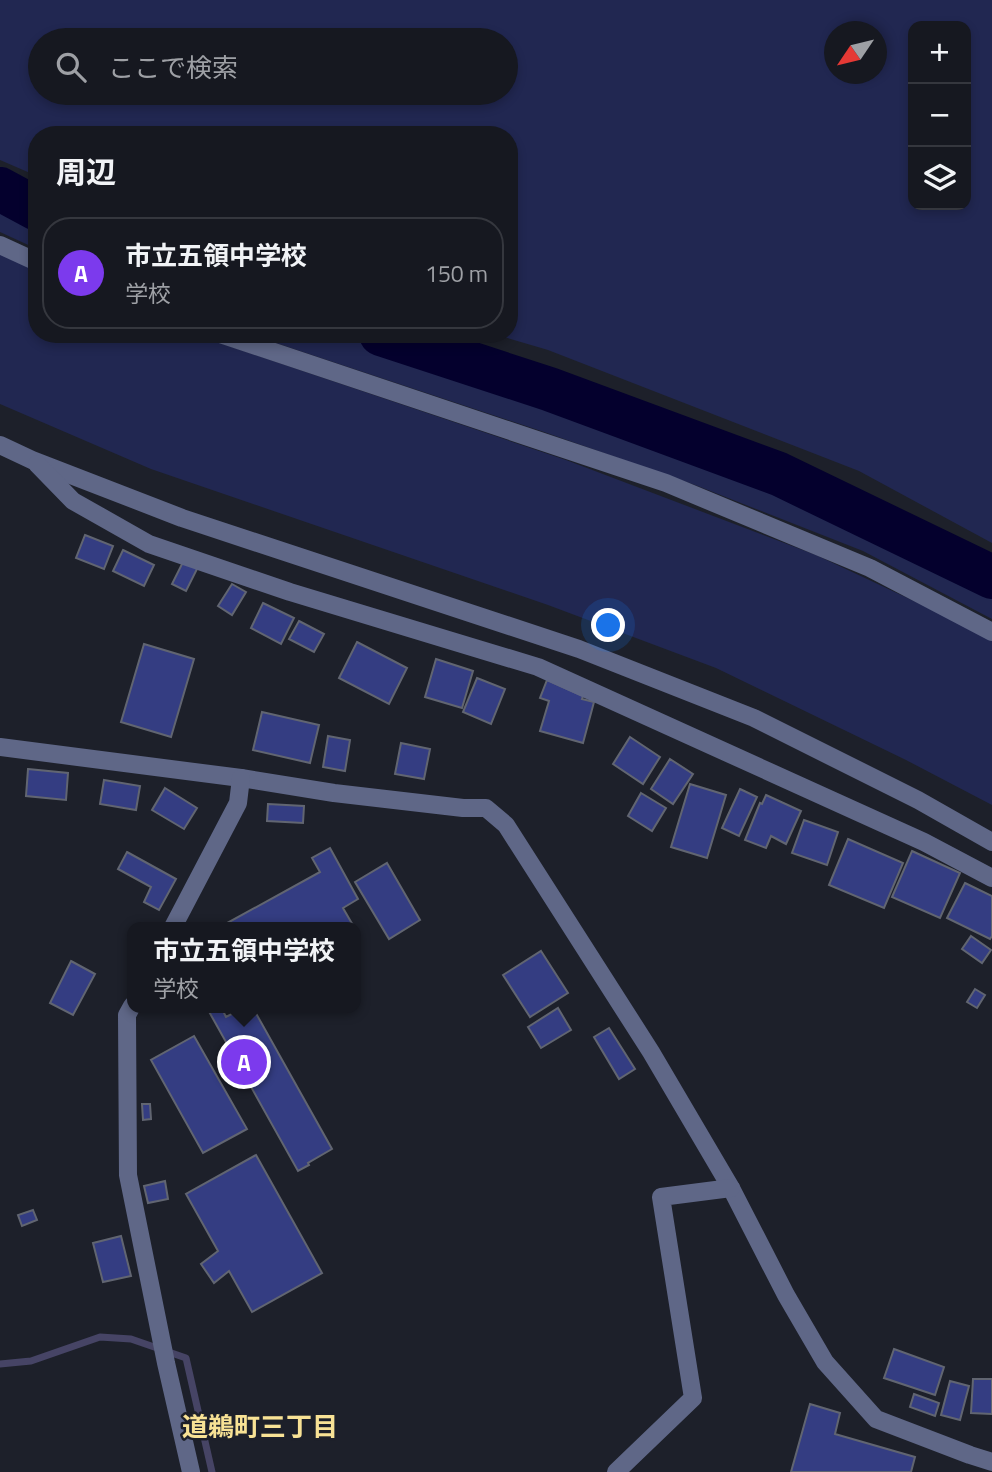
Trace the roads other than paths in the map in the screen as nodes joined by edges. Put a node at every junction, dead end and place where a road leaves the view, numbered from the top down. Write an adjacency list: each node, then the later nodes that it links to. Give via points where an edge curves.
1 (0, 244): 2 (street)
2 (28, 258)
3 (247, 343): 6 (street, via 666,483 870,568)
4 (0, 445): 5 (street)
5 (32, 460): 9 (street, via 182,518 579,649 729,708 918,800); 10 (street, via 73,500 149,544 538,667 924,842)
6 (992, 632)
7 (0, 747): 8 (street)
8 (241, 778): 11 (street, via 237,803); 13 (street, via 334,793 486,808 506,825 651,1052)
9 (992, 842)
10 (992, 878)
11 (176, 922)
12 (128, 1013): 15 (street, via 128,1175)
13 (731, 1188): 14 (street, via 825,1362 876,1419); 16 (street, via 661,1197 693,1398)
14 (992, 1462)
15 (191, 1472)
16 (616, 1472)

